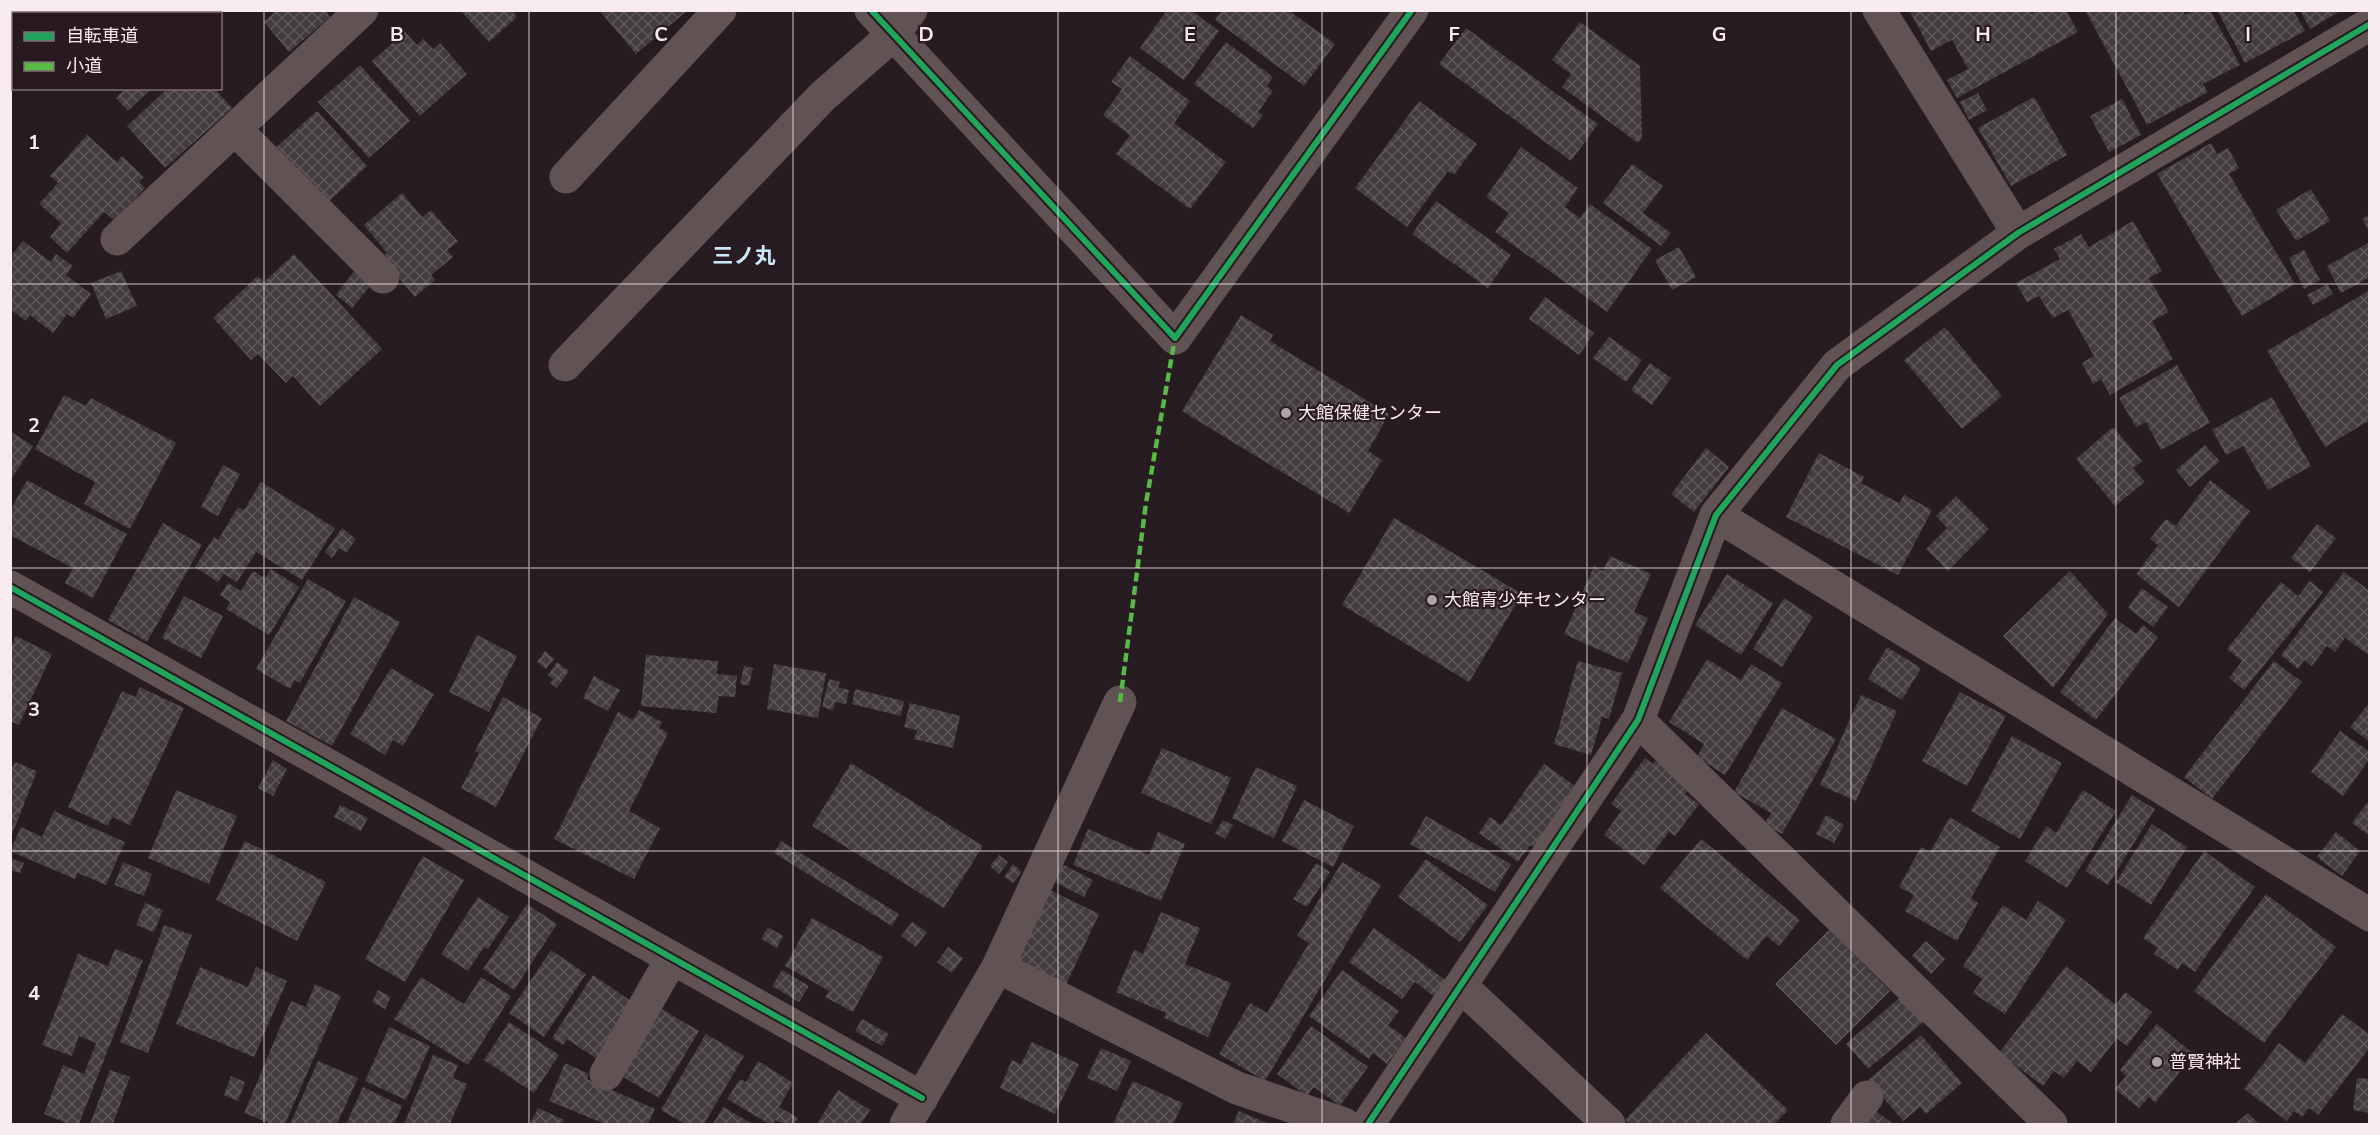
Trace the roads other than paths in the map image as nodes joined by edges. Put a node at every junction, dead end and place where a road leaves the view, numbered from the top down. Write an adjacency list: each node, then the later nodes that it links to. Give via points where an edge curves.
1 (362, 10): 8 (street)
2 (720, 10): 9 (street)
3 (871, 10): 6 (street)
4 (1412, 10): 6 (street, via 1175,338)
5 (1879, 10): 10 (street)
6 (902, 23): 13 (street, via 823,96)
7 (2370, 24): 10 (street)
8 (235, 129): 11 (street); 12 (street)
9 (566, 177)
10 (2018, 233): 14 (street, via 1837,365)
11 (117, 239)
12 (383, 278)
13 (565, 365)
14 (1716, 514): 17 (street); 18 (street)
15 (10, 586): 19 (street)
16 (1120, 702): 20 (street)
17 (1638, 720): 21 (street); 29 (street)
18 (2370, 915)
19 (672, 958): 22 (street); 24 (street)
20 (998, 967): 24 (street); 25 (street, via 1237,1088)
21 (1462, 987): 26 (street); 27 (street)
22 (606, 1074)
23 (1867, 1097): 28 (street)
24 (914, 1111)
25 (1344, 1125)
26 (1368, 1125)
27 (1609, 1125)
28 (1847, 1125)
29 (2051, 1125)

